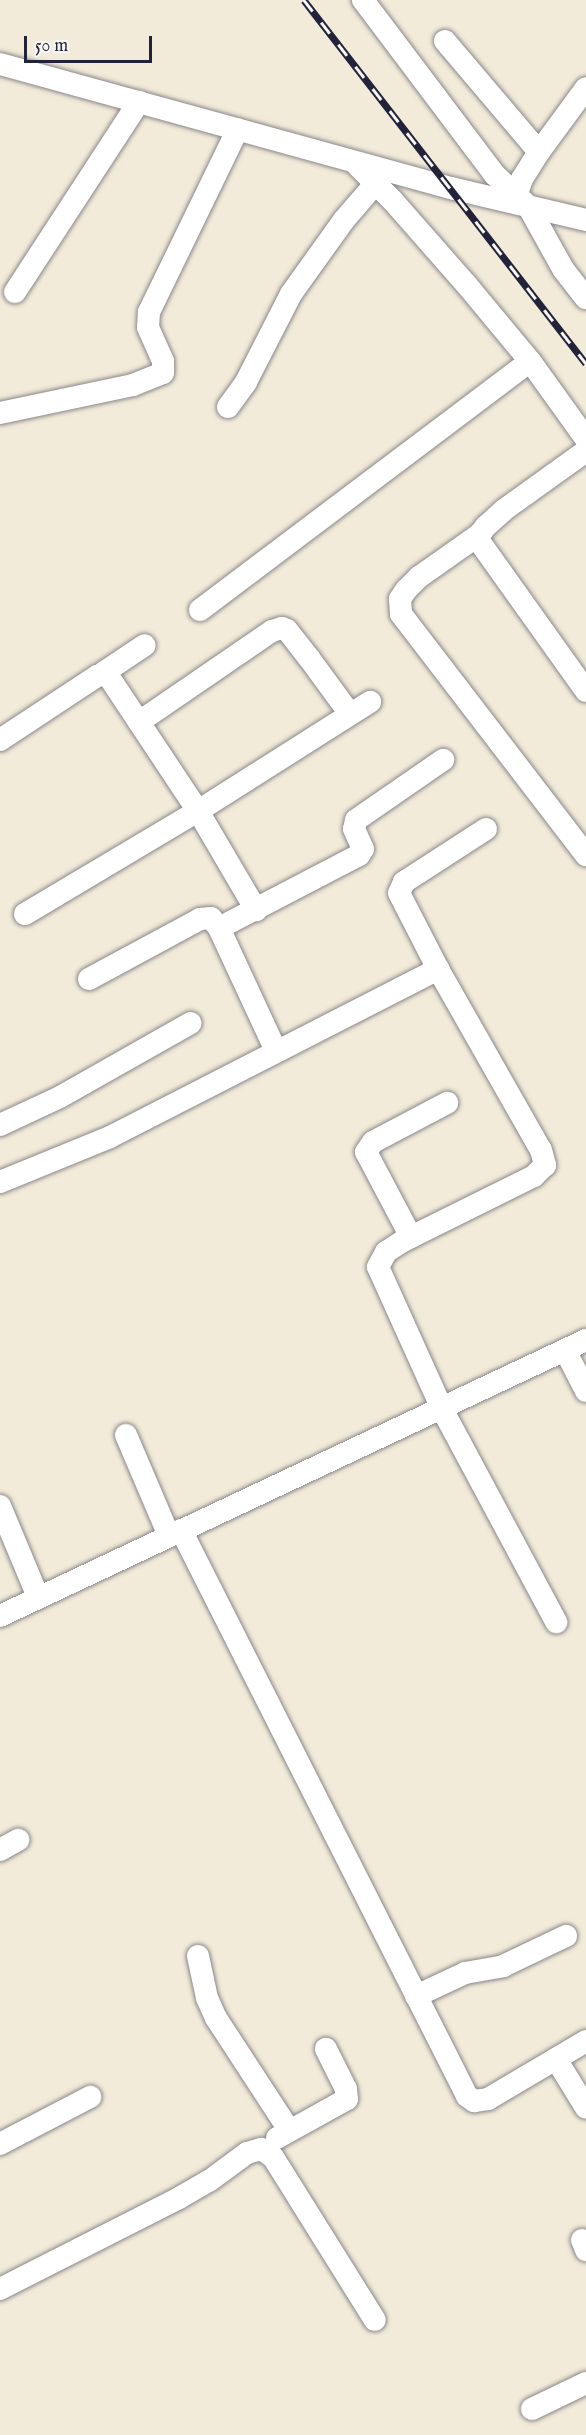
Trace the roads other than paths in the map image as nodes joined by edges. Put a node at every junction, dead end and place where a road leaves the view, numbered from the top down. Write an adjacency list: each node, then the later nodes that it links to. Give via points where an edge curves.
1 (363, 0): 10 (street, via 495,175)
2 (445, 41): 7 (street)
3 (0, 64): 5 (street)
4 (586, 88): 7 (street)
5 (139, 102): 6 (street); 12 (street)
6 (238, 129): 8 (street); 16 (street, via 149,312 148,327 163,361 163,373 133,386)
7 (539, 152): 10 (street, via 522,179)
8 (352, 161): 9 (street); 10 (street)
9 (375, 184): 14 (street); 15 (street, via 291,294 246,382)
10 (523, 200): 11 (street); 13 (street, via 563,269)
11 (586, 220)
12 (15, 292)
13 (586, 298)
14 (530, 361): 17 (street); 20 (street)
15 (228, 407)
16 (0, 413)
17 (586, 439)
18 (586, 451): 19 (street, via 504,510)
19 (480, 534): 23 (street, via 483,549); 31 (street, via 406,590 400,599 401,614)
20 (200, 610)
21 (145, 645): 22 (street)
22 (103, 673): 26 (street, via 111,677); 27 (street)
23 (586, 691)
24 (370, 702): 25 (street)
25 (350, 714): 26 (street, via 287,630 277,628); 29 (street)
26 (139, 722): 29 (street)
27 (0, 740)
28 (443, 760): 32 (street, via 356,820 354,829 363,849 359,855)
29 (198, 812): 32 (street); 33 (street)
30 (486, 830): 35 (street, via 399,887 401,900)
31 (586, 855)
32 (256, 910): 34 (street)
33 (26, 914)
34 (219, 928): 36 (street, via 211,918 200,919); 38 (street)
35 (438, 969): 38 (street); 42 (street, via 541,1150 545,1165 534,1176)
36 (89, 979)
37 (191, 1023): 40 (street, via 69,1092)
38 (276, 1051): 41 (street, via 110,1137)
39 (447, 1103): 42 (street, via 373,1142 366,1152)
40 (0, 1125)
41 (0, 1182)
42 (411, 1237): 46 (street, via 386,1252 378,1267)
43 (586, 1340): 44 (street)
44 (565, 1350): 45 (street); 46 (street)
45 (586, 1391)
46 (442, 1409): 49 (street); 52 (street)
47 (126, 1435): 49 (street)
48 (0, 1506): 50 (street)
49 (175, 1533): 50 (street); 55 (street)
50 (38, 1597): 51 (street)
51 (0, 1616)
52 (556, 1622)
53 (566, 1936): 55 (street, via 503,1966 465,1973)
54 (198, 1956): 61 (street, via 207,1998 216,2018)
55 (416, 1996): 58 (street, via 467,2096 474,2101 488,2099)
56 (586, 2041): 58 (street)
57 (326, 2049): 61 (street, via 347,2099)
58 (556, 2059): 60 (street)
59 (90, 2097): 62 (street)
60 (586, 2108)
61 (289, 2130): 63 (street)
62 (0, 2144)
63 (261, 2149): 64 (street, via 247,2153 170,2203); 65 (street, via 273,2157)
64 (0, 2289)
65 (375, 2320)
66 (586, 2383): 67 (street)
67 (532, 2409)

